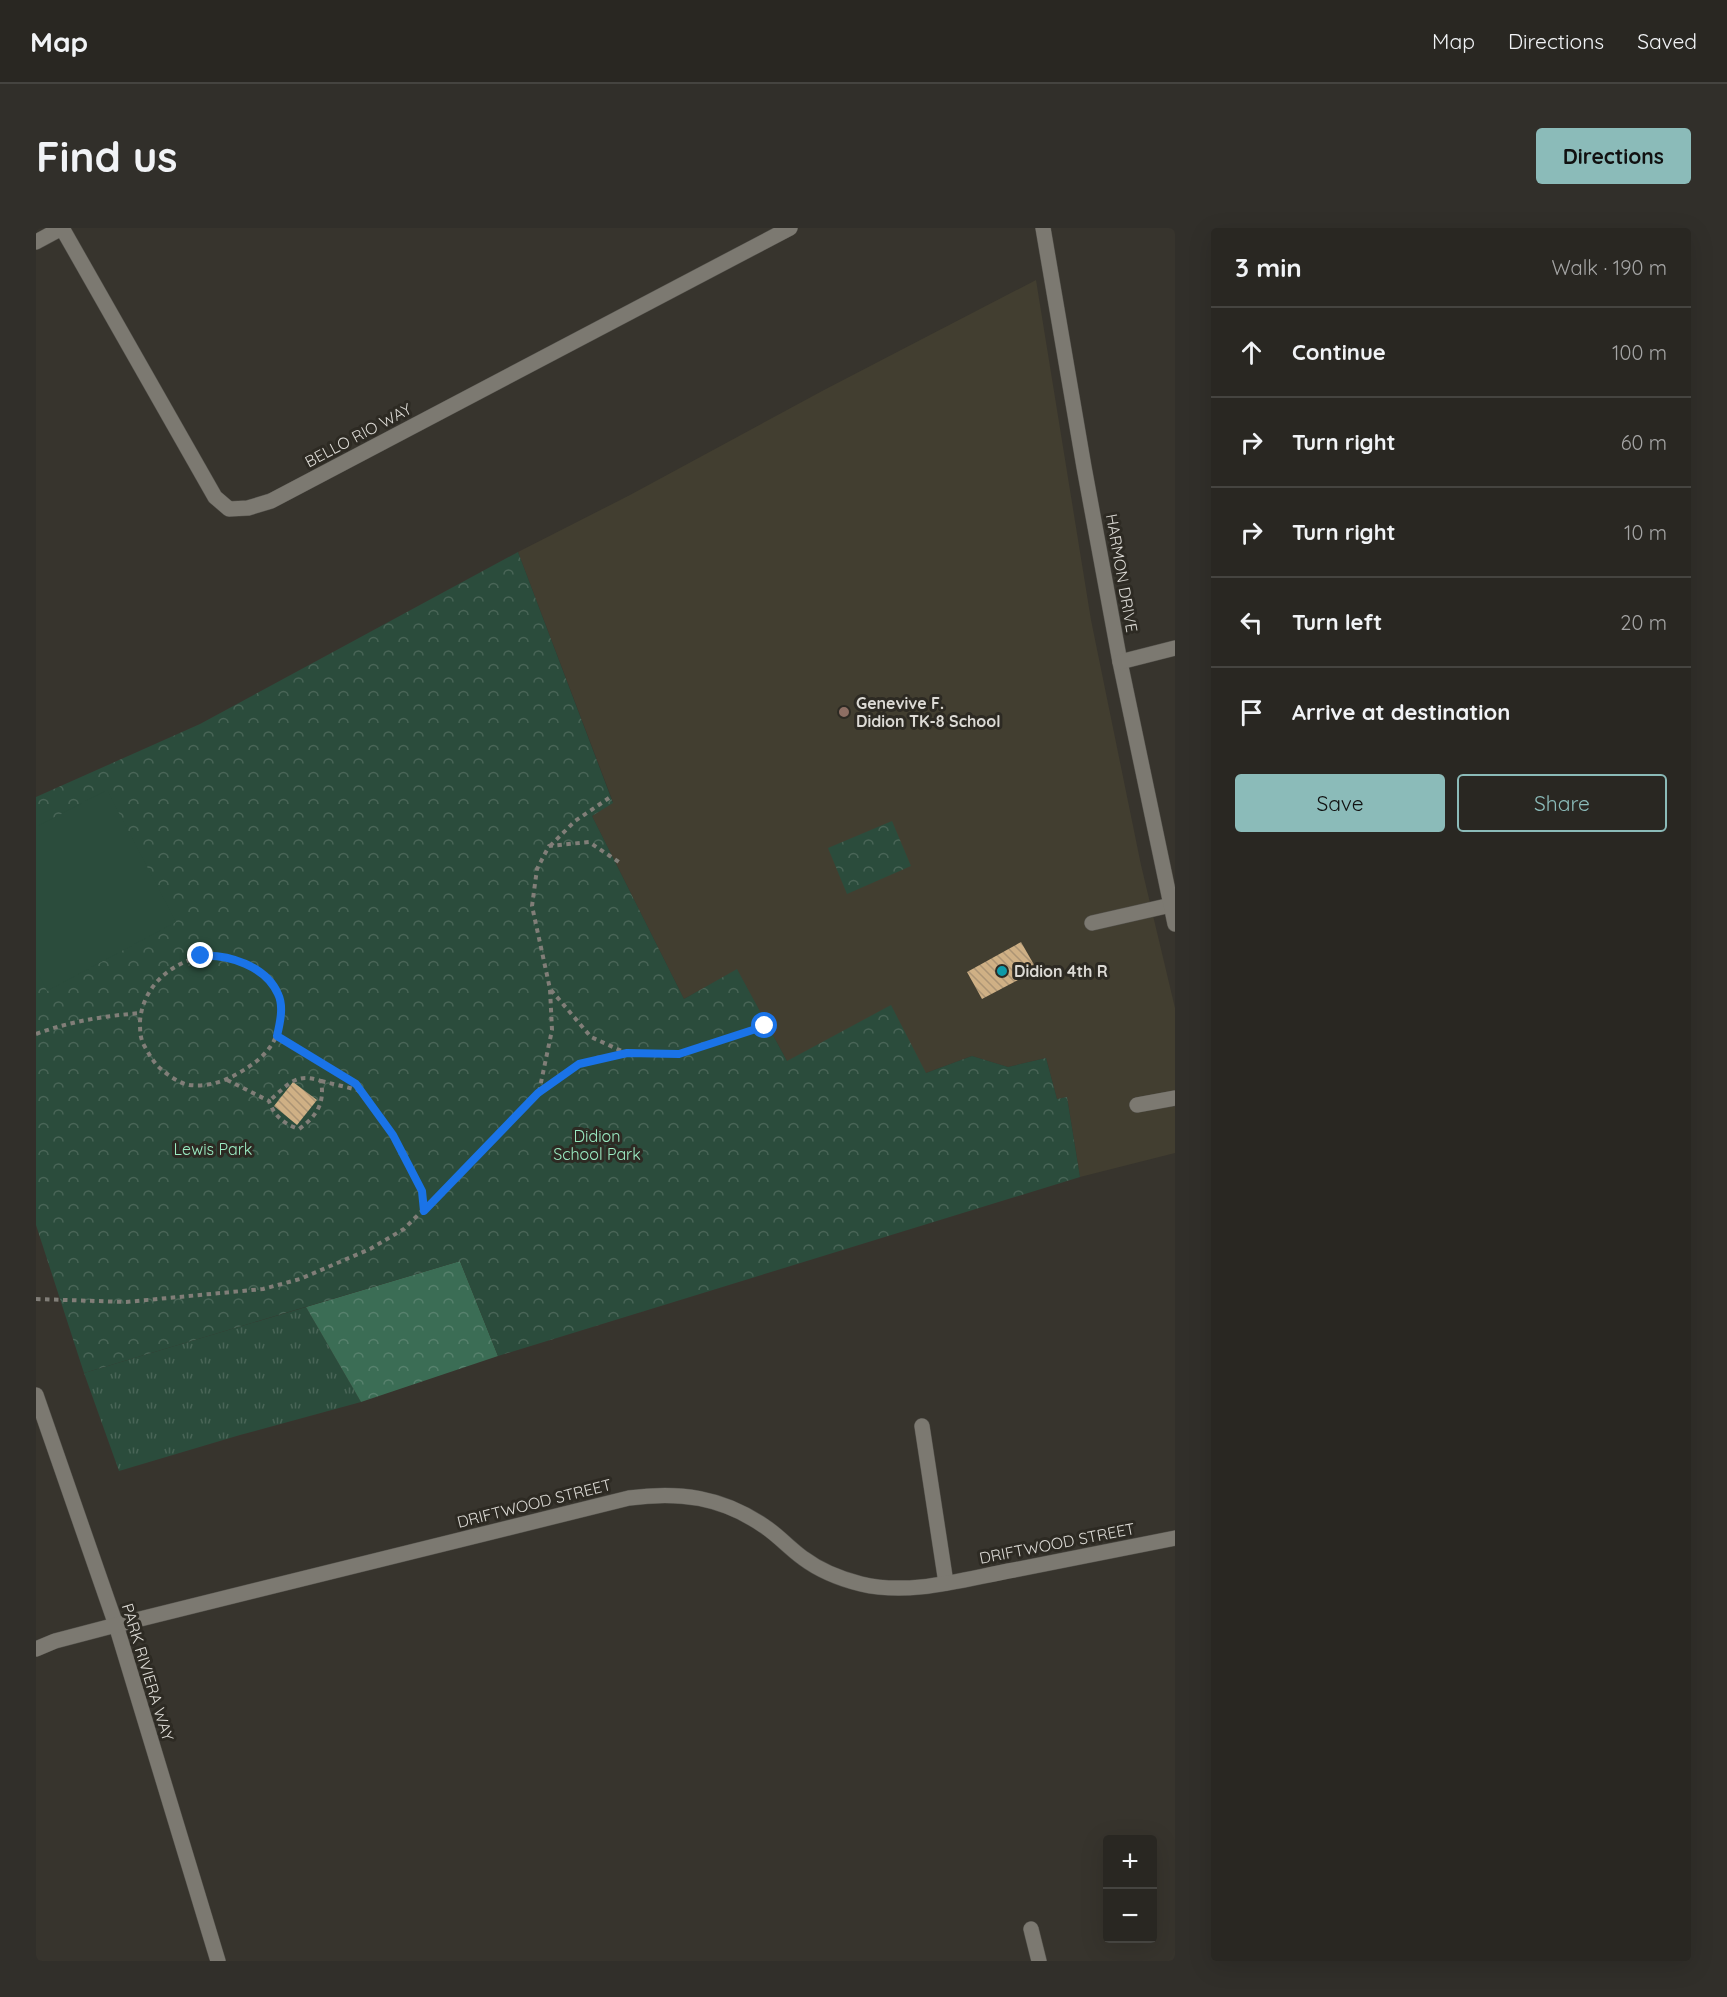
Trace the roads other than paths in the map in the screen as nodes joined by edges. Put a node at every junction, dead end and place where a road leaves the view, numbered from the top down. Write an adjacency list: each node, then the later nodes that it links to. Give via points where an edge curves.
1 (62, 228): 2 (street, BELLO RIO WAY, via 215,497 229,509 271,501); 4 (street)
2 (790, 228)
3 (1043, 228): 6 (street, HARMON DRIVE)
4 (36, 242)
5 (1175, 648): 6 (street)
6 (1120, 662): 7 (street, HARMON DRIVE)
7 (1171, 905): 8 (street); 9 (street, HARMON DRIVE)
8 (1092, 923)
9 (1175, 924)
10 (1175, 1098): 11 (street)
11 (1137, 1105)
12 (36, 1395): 16 (street, PARK RIVIERA WAY)
13 (922, 1426): 15 (street)
14 (1175, 1538): 15 (street, DRIFTWOOD STREET)
15 (946, 1583): 16 (street, DRIFTWOOD STREET, via 897,1588 862,1584 804,1558 740,1511 703,1498 656,1494)
16 (116, 1625): 17 (street, DRIFTWOOD STREET); 19 (street, PARK RIVIERA WAY)
17 (36, 1649)
18 (1031, 1929): 20 (street)
19 (218, 1961)
20 (1039, 1961)

